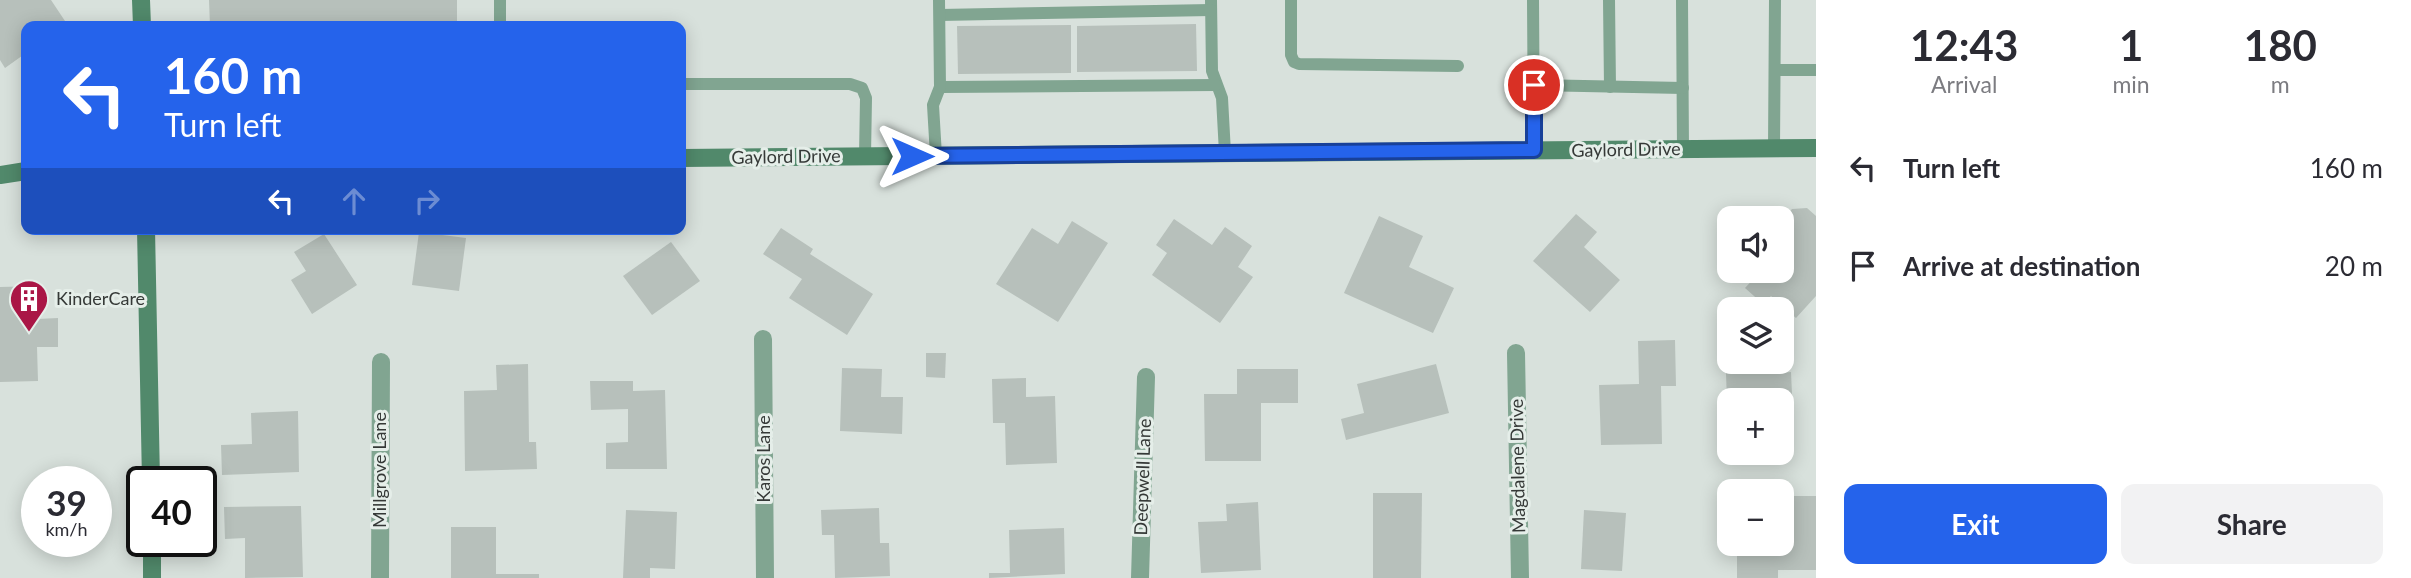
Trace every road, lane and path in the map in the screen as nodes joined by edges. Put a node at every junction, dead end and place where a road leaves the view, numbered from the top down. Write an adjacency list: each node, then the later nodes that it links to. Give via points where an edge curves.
1 (141, 0): 11 (street)
2 (500, 0): 12 (lane)
3 (939, 0): 10 (lane)
4 (1291, 0): 13 (lane, via 1292,55 1299,64)
5 (1533, 0): 18 (lane)
6 (1609, 0): 20 (lane)
7 (1682, 0): 21 (lane)
8 (1775, 0): 14 (lane)
9 (1211, 5): 10 (lane); 17 (lane)
10 (940, 15): 19 (lane)
11 (142, 21)
12 (500, 21)
13 (1458, 66)
14 (1775, 70): 15 (lane); 22 (lane)
15 (1816, 70)
16 (686, 84): 27 (lane, via 850,84 862,88 866,98)
17 (1216, 85): 19 (lane); 26 (lane, via 1222,98)
18 (1534, 85): 20 (lane); 25 (lane)
19 (940, 87): 28 (lane, via 933,105)
20 (1610, 87): 21 (lane)
21 (1683, 88): 24 (lane)
22 (1774, 148): 23 (street, Gaylord Drive); 24 (street, Gaylord Drive)
23 (1816, 148)
24 (1683, 149): 25 (street, Gaylord Drive)
25 (1534, 150): 26 (street, Gaylord Drive)
26 (1225, 153): 28 (street, Gaylord Drive)
27 (865, 156): 28 (street, Gaylord Drive); 29 (street, Gaylord Drive)
28 (936, 156)
29 (686, 158)
30 (21, 172): 31 (street)
31 (0, 175)
32 (146, 235): 37 (street)
33 (763, 339): 41 (street, Karos Lane)
34 (1516, 353): 43 (street, Magdalene Drive)
35 (381, 362): 40 (street, Millgrove Lane)
36 (1146, 377): 42 (street, Deepwell Lane)
37 (151, 466)
38 (152, 557): 39 (street)
39 (152, 578)
40 (380, 578)
41 (765, 578)
42 (1140, 578)
43 (1520, 578)

